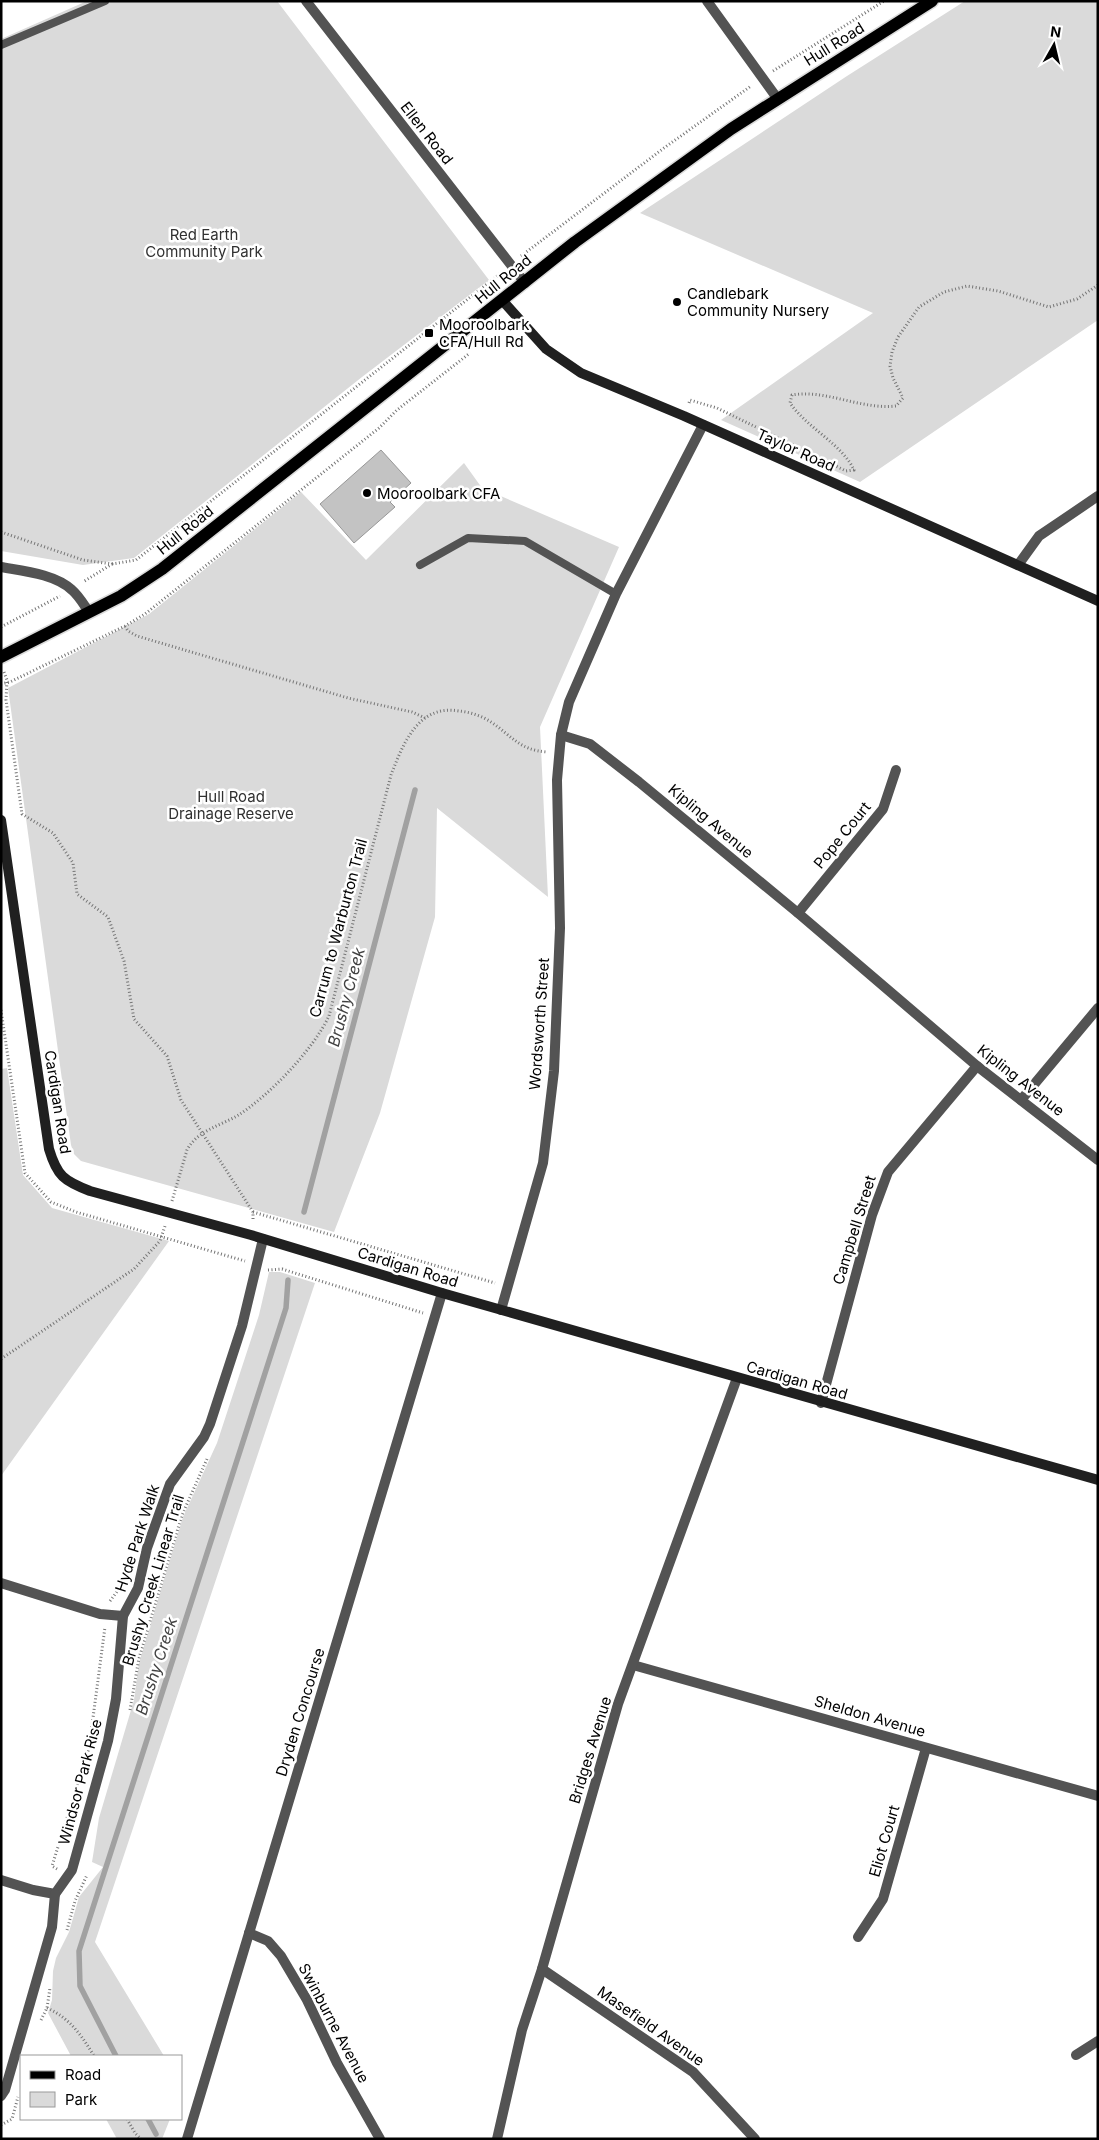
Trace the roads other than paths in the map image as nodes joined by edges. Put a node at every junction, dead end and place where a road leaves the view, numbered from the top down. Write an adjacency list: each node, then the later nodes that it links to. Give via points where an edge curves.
1 (105, 1): 5 (lane)
2 (306, 1): 7 (street, Ellen Road)
3 (706, 1): 6 (street)
4 (932, 1): 6 (main road, Hull Road)
5 (1, 45)
6 (777, 98): 7 (main road, Hull Road, via 575,242)
7 (525, 283): 8 (main road, Hull Road)
8 (502, 300): 9 (street, Taylor Road, via 546,349 581,373); 16 (main road, Hull Road, via 162,569)
9 (703, 425): 12 (street, Taylor Road); 14 (street)
10 (1098, 496): 12 (street, via 1039,536)
11 (420, 565): 14 (lane, via 468,538 525,541)
12 (1018, 565): 15 (street, Taylor Road)
13 (1, 567): 16 (street, via 40,575 65,585)
14 (616, 594): 18 (street, via 569,702)
15 (1098, 601)
16 (89, 612): 17 (main road, Hull Road)
17 (1, 657)
18 (561, 735): 21 (street, Kipling Avenue, via 590,744); 28 (street, Wordsworth Street, via 557,780 560,928 554,1071 543,1163)
19 (896, 770): 21 (street, Pope Court, via 884,808)
20 (1, 820): 26 (street, Cardigan Road, via 47,1140 54,1168 68,1182 90,1191)
21 (798, 913): 23 (street, Kipling Avenue)
22 (1098, 1008): 24 (street)
23 (977, 1066): 24 (street, Kipling Avenue); 30 (street, Campbell Street, via 888,1172 872,1215)
24 (1021, 1100): 25 (street, Kipling Avenue)
25 (1098, 1160)
26 (263, 1239): 27 (street, Cardigan Road); 33 (street, Hyde Park Walk, via 242,1326 210,1424 170,1484 147,1548 138,1588)
27 (442, 1293): 28 (street, Cardigan Road); 39 (street, Dryden Concourse)
28 (501, 1310): 29 (street, Cardigan Road)
29 (737, 1378): 30 (street, Cardigan Road); 34 (street, Bridges Avenue)
30 (821, 1403): 31 (street, Cardigan Road)
31 (1098, 1480)
32 (1, 1584): 33 (street, via 107,1615)
33 (123, 1616): 38 (street, Windsor Park Rise, via 113,1721 75,1860 68,1878)
34 (633, 1666): 35 (street, Sheldon Avenue); 41 (street, Bridges Avenue, via 618,1704)
35 (926, 1748): 36 (street, Sheldon Avenue); 40 (street, Eliot Court, via 883,1899)
36 (1098, 1796)
37 (1, 1880): 38 (street)
38 (55, 1894): 44 (street, via 52,1927 22,2036)
39 (249, 1933): 45 (street, Dryden Concourse); 46 (street, Swinburne Avenue, via 268,1941 281,1956 307,2000 336,2063)
40 (858, 1937)
41 (542, 1969): 47 (street, Bridges Avenue, via 522,2030); 48 (street, Masefield Avenue, via 693,2072)
42 (1098, 2041): 43 (street)
43 (1076, 2055)
44 (1, 2096)
45 (187, 2139)
46 (380, 2139)
47 (498, 2139)
48 (755, 2139)

